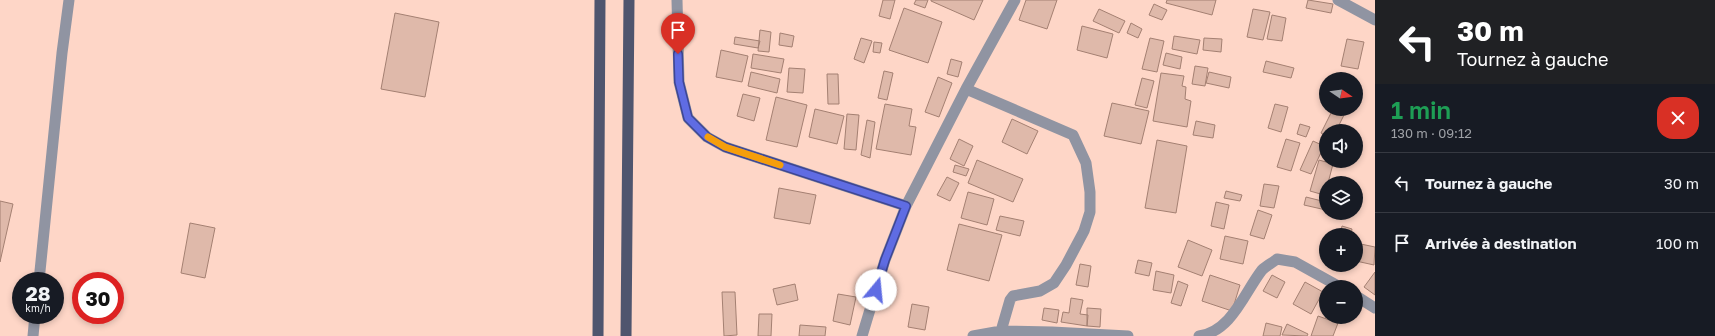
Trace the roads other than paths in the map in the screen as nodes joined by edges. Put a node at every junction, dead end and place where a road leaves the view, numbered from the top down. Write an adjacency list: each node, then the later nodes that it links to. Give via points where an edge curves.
1 (69, 0): 10 (street)
2 (600, 0): 17 (main road)
3 (629, 0): 18 (main road)
4 (677, 0): 9 (street, via 679,82 688,118 707,137 725,147)
5 (1015, 0): 8 (street)
6 (1338, 0): 7 (street)
7 (1375, 20)
8 (966, 89): 9 (street); 15 (street, via 1073,135 1086,163 1090,212 1084,231 1054,283 1040,291 1013,296)
9 (906, 206): 19 (street, via 885,260)
10 (40, 272)
11 (1327, 280): 22 (street, via 1295,262 1276,259 1263,269 1233,314 1220,327)
12 (1363, 300): 13 (street)
13 (1375, 308)
14 (34, 324): 16 (street)
15 (1002, 334): 20 (street); 21 (street, via 1052,332)
16 (33, 336)
17 (598, 336)
18 (626, 336)
19 (862, 336)
20 (973, 336)
21 (1128, 336)
22 (1199, 336)

